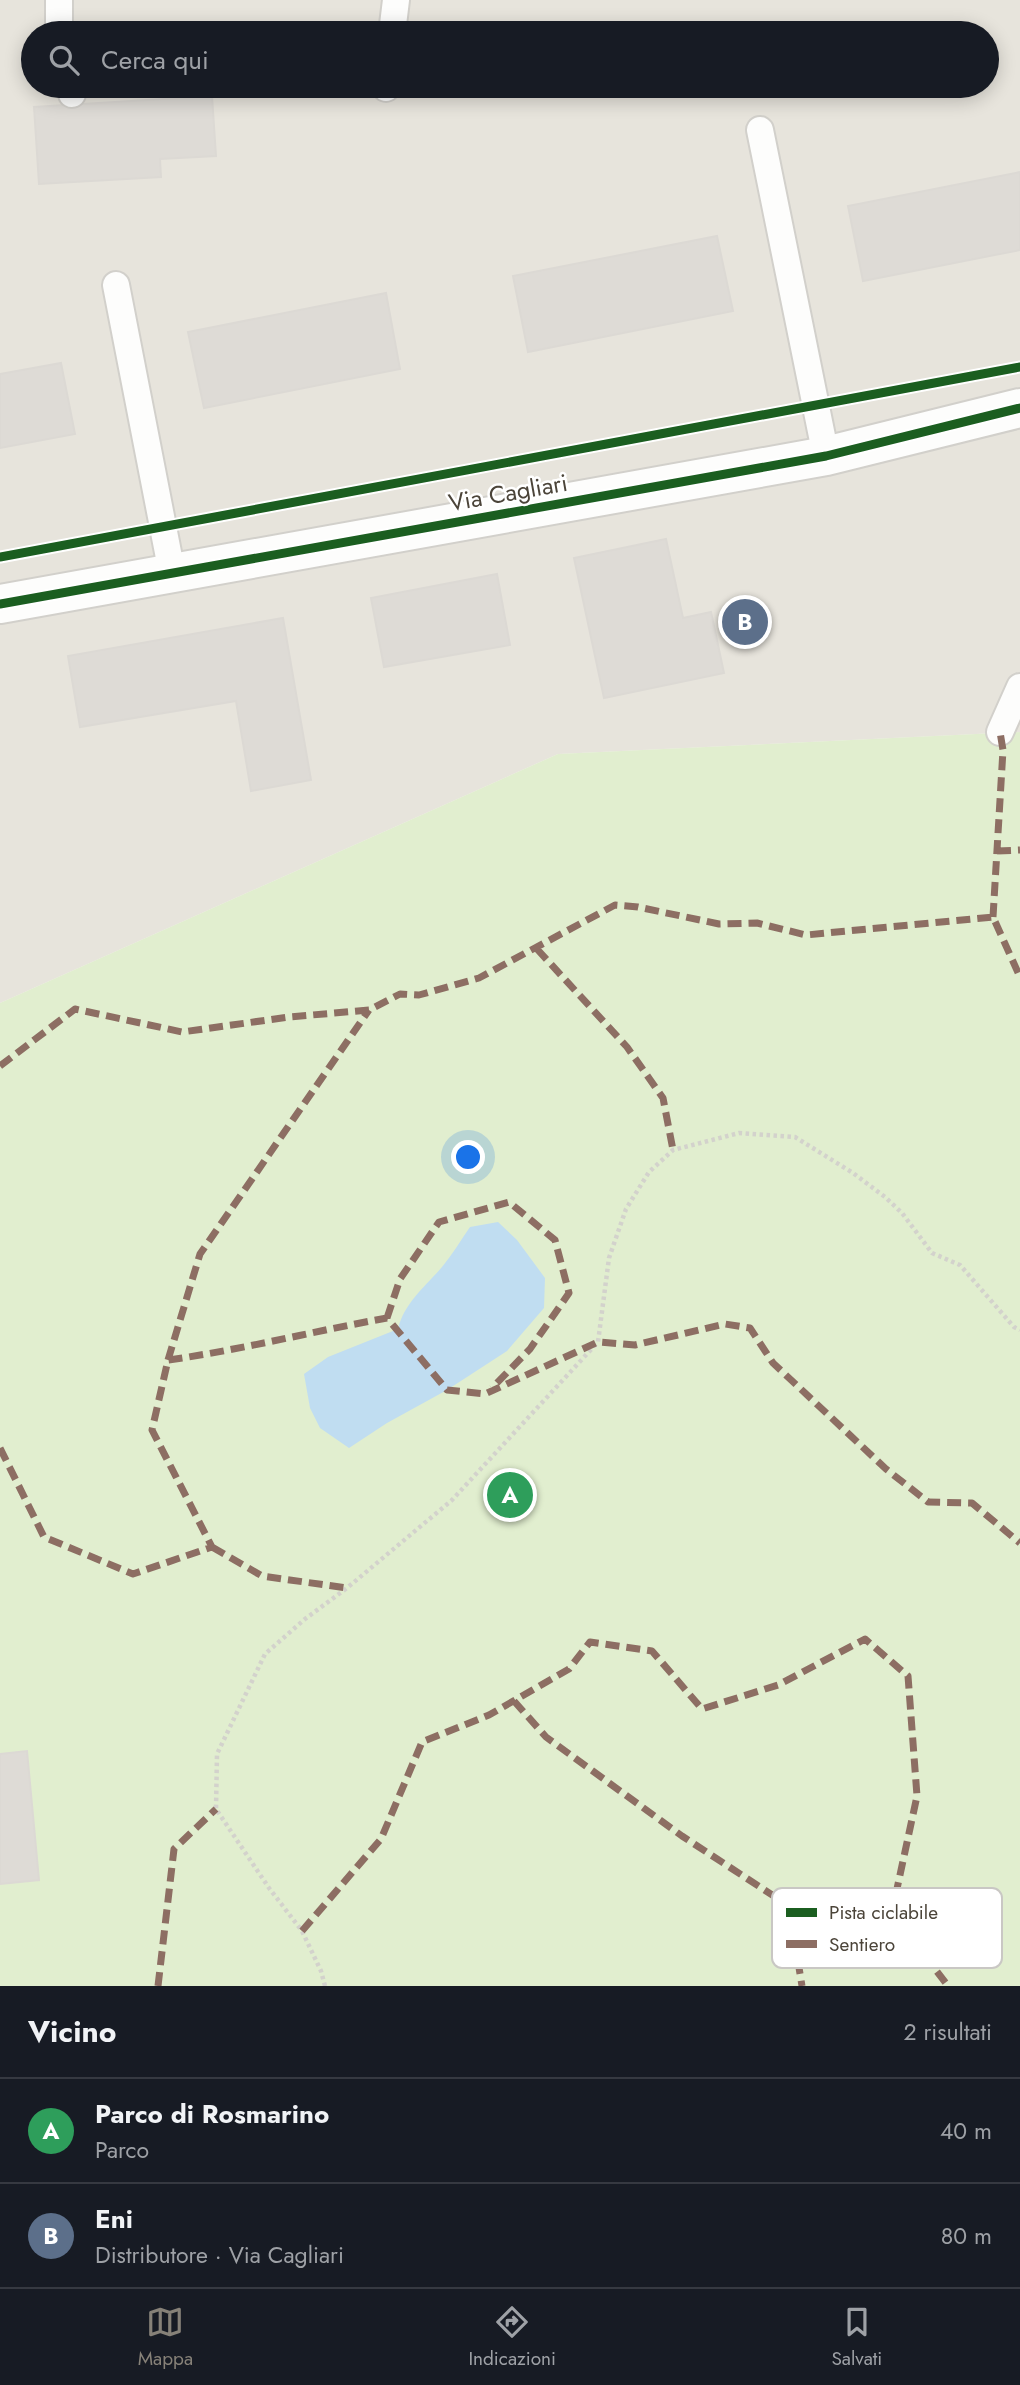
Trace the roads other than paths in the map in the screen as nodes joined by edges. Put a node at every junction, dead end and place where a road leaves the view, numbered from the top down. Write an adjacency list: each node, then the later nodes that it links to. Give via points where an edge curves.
1 (60, 0): 3 (lane)
2 (396, 0): 4 (lane)
3 (60, 21)
4 (393, 21)
5 (760, 130): 8 (lane)
6 (116, 285): 9 (lane)
7 (1020, 408): 8 (street, Via Cagliari)
8 (826, 456): 9 (street, Via Cagliari)
9 (172, 573): 10 (street, Via Cagliari)
10 (0, 604)
11 (1020, 687): 12 (lane)
12 (1000, 732)

